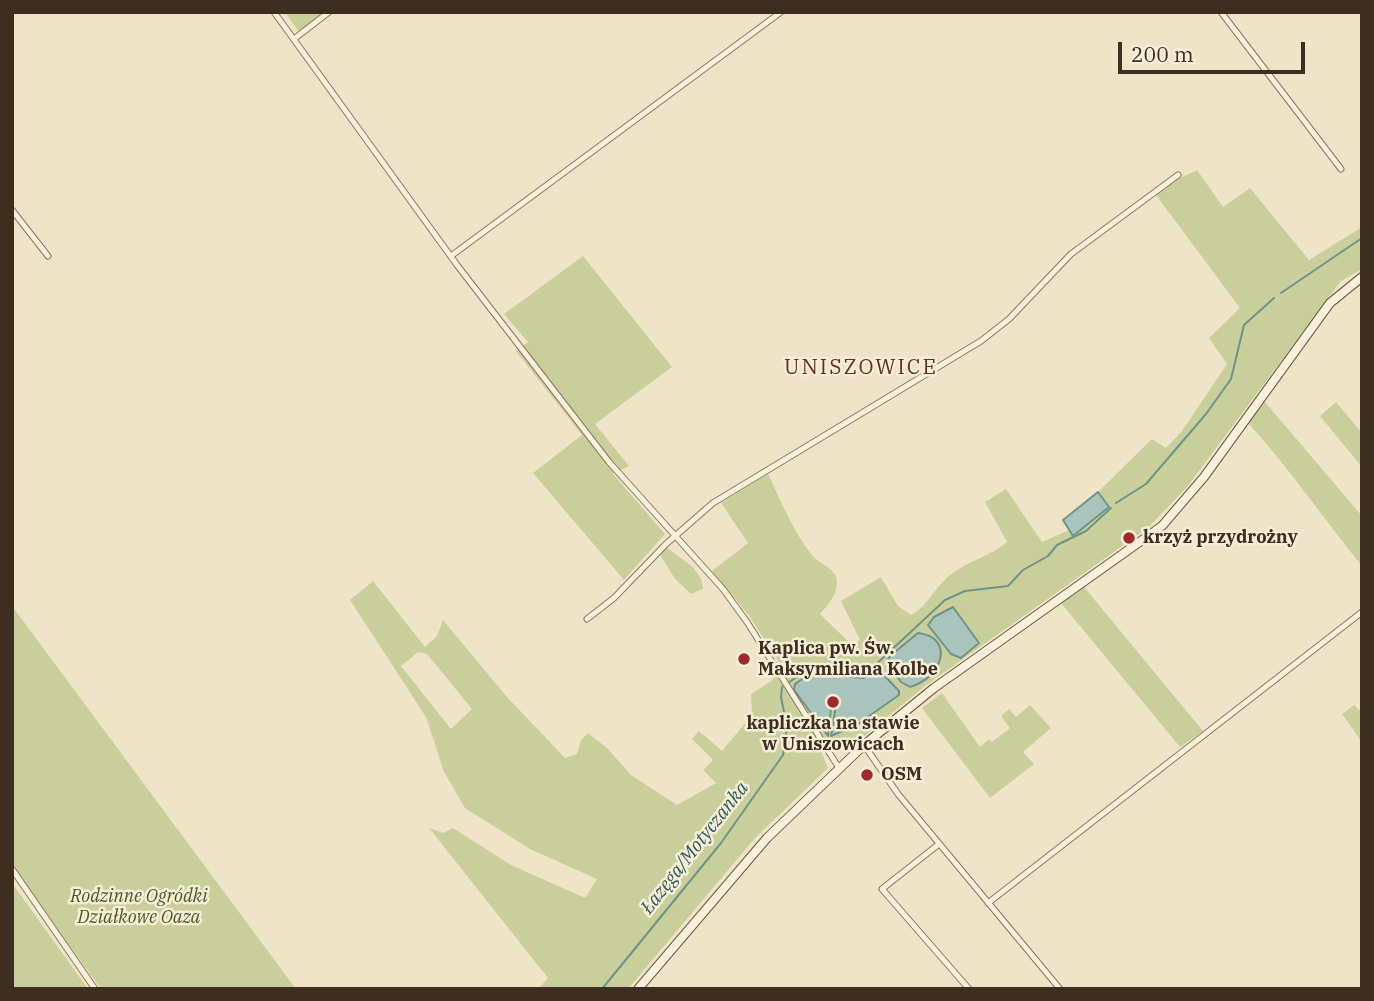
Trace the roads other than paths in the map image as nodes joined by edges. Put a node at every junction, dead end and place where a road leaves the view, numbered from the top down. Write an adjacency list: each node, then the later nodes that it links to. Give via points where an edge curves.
1 (274, 12): 5 (street)
2 (329, 12): 5 (street)
3 (781, 12): 10 (street)
4 (1221, 12): 6 (street)
5 (294, 39): 10 (street)
6 (1341, 169)
7 (1178, 175): 12 (street, via 1071,254 990,334 713,503)
8 (12, 210): 9 (street)
9 (48, 256)
10 (451, 256): 12 (street, via 608,462)
11 (1362, 277): 15 (street, via 1330,303 1204,477 1162,526 934,688)
12 (676, 537): 14 (street); 16 (street, via 739,611)
13 (1362, 612): 19 (street)
14 (587, 619)
15 (864, 745): 16 (street); 17 (street)
16 (839, 768): 21 (street, via 762,843)
17 (939, 844): 19 (street); 22 (street, via 882,889)
18 (12, 869): 20 (street)
19 (988, 903): 23 (street)
20 (96, 989)
21 (638, 989)
22 (969, 989)
23 (1060, 989)

